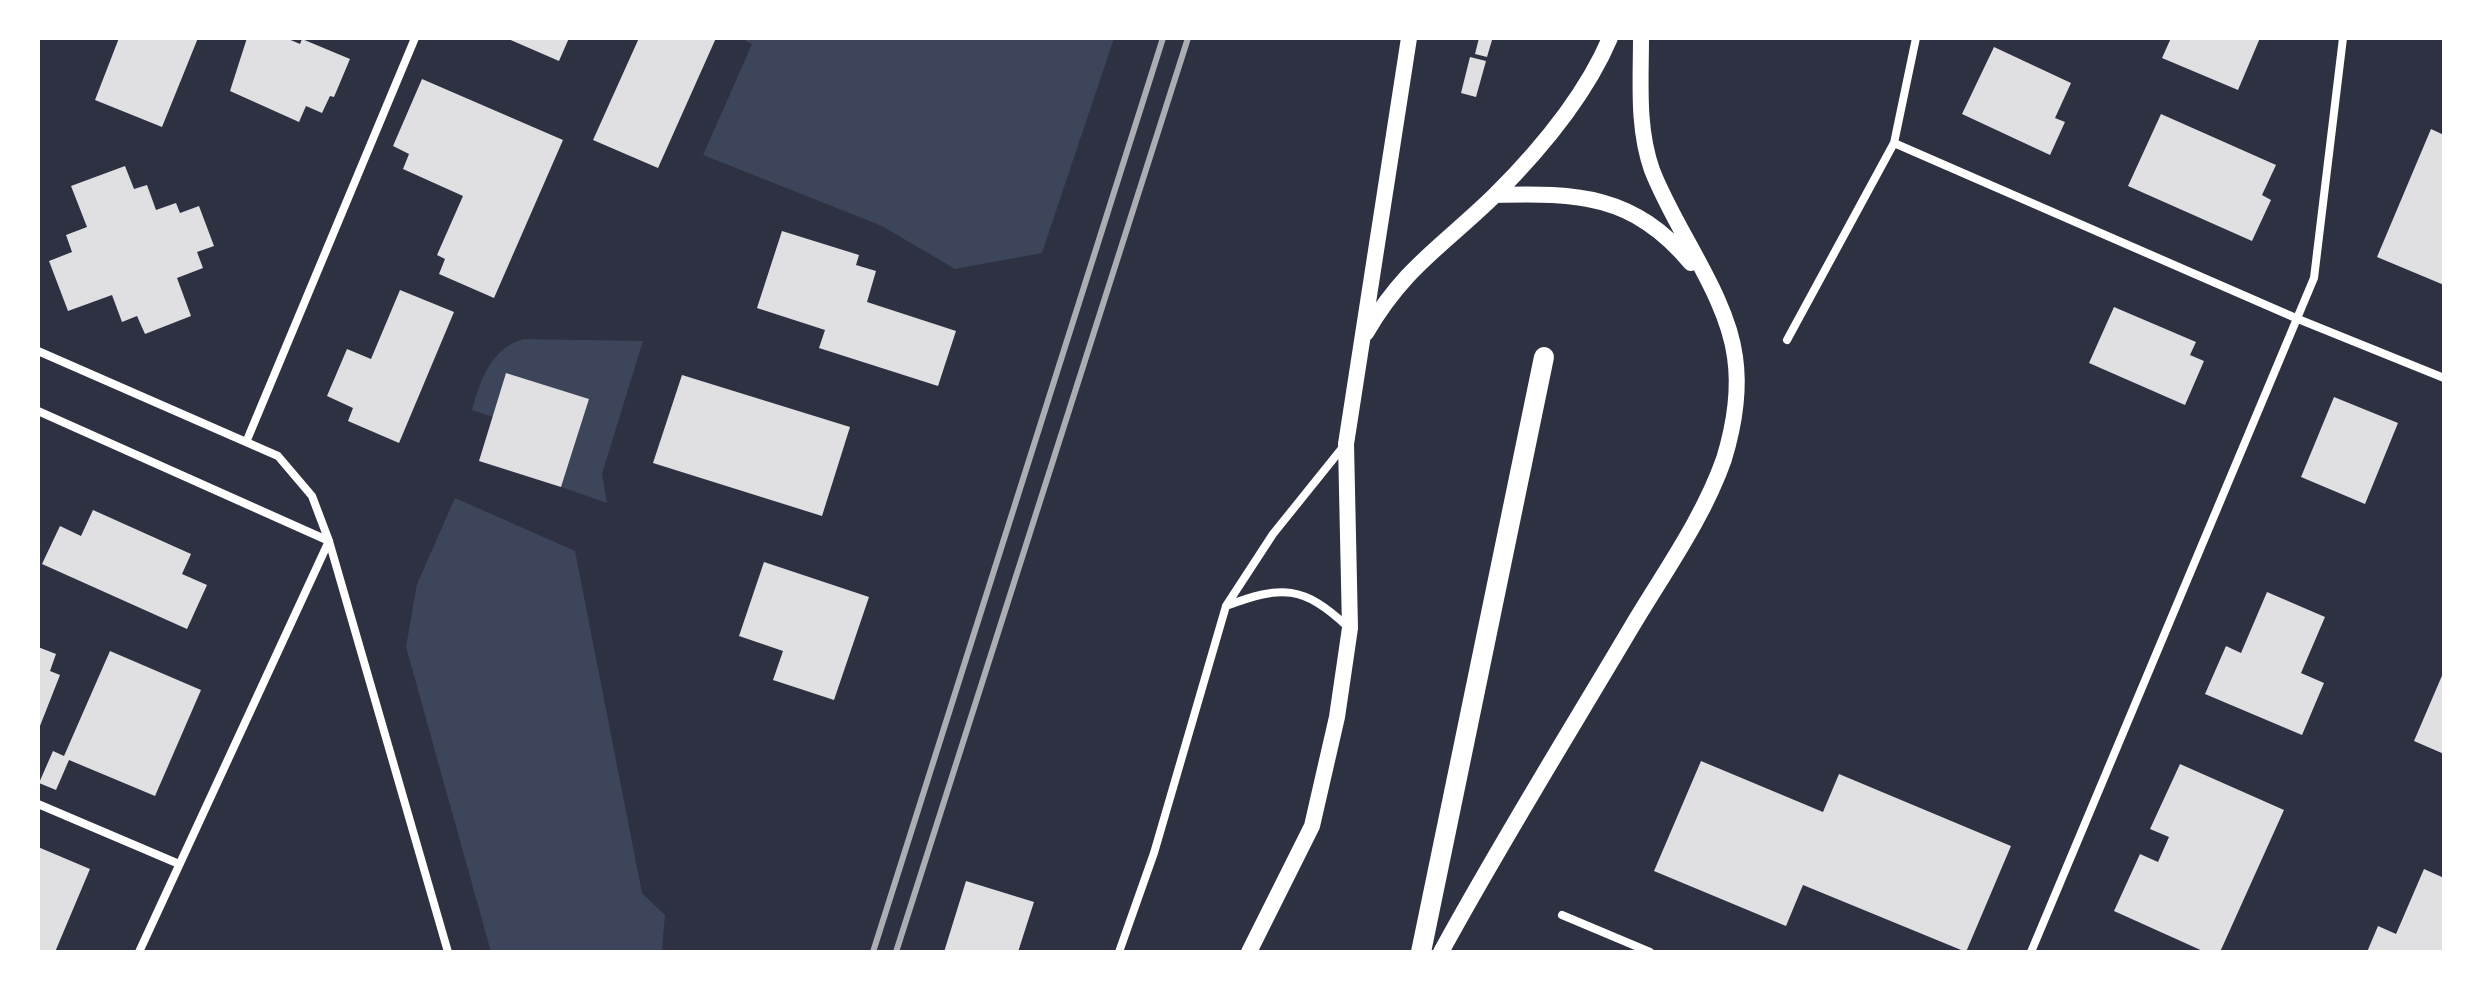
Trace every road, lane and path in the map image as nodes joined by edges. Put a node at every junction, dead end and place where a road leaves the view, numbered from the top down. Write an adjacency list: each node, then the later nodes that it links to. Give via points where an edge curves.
1 (415, 38): 17 (street)
2 (1409, 38): 12 (main road)
3 (1610, 38): 8 (main road, via 1565,113)
4 (1641, 38): 9 (main road, via 1646,149)
5 (1916, 38): 7 (street)
6 (2343, 38): 10 (street, via 2314,278)
7 (1894, 143): 10 (street); 11 (street)
8 (1495, 195): 9 (main road, via 1587,197 1627,209 1660,231); 12 (main road, via 1397,284)
9 (1704, 278): 30 (main road, via 1725,321 1736,363 1736,405 1724,459 1696,518)
10 (2298, 319): 15 (street); 32 (street)
11 (1787, 340)
12 (1361, 343): 18 (main road)
13 (38, 351): 17 (street)
14 (1544, 357): 29 (main road)
15 (2444, 378)
16 (38, 411): 19 (street)
17 (247, 440): 19 (street, via 278,456 301,480)
18 (1346, 444): 20 (street, via 1273,534); 21 (main road)
19 (329, 541): 23 (street); 26 (street)
20 (1226, 606): 21 (street, via 1264,592 1292,591 1324,606); 27 (street, via 1154,853)
21 (1350, 628): 28 (main road, via 1319,807)
22 (38, 804): 23 (street)
23 (179, 864): 25 (street)
24 (1562, 915): 31 (street)
25 (139, 952)
26 (448, 952)
27 (1119, 952)
28 (1249, 952)
29 (1421, 952)
30 (1441, 952)
31 (1650, 952)
32 (2031, 952)

